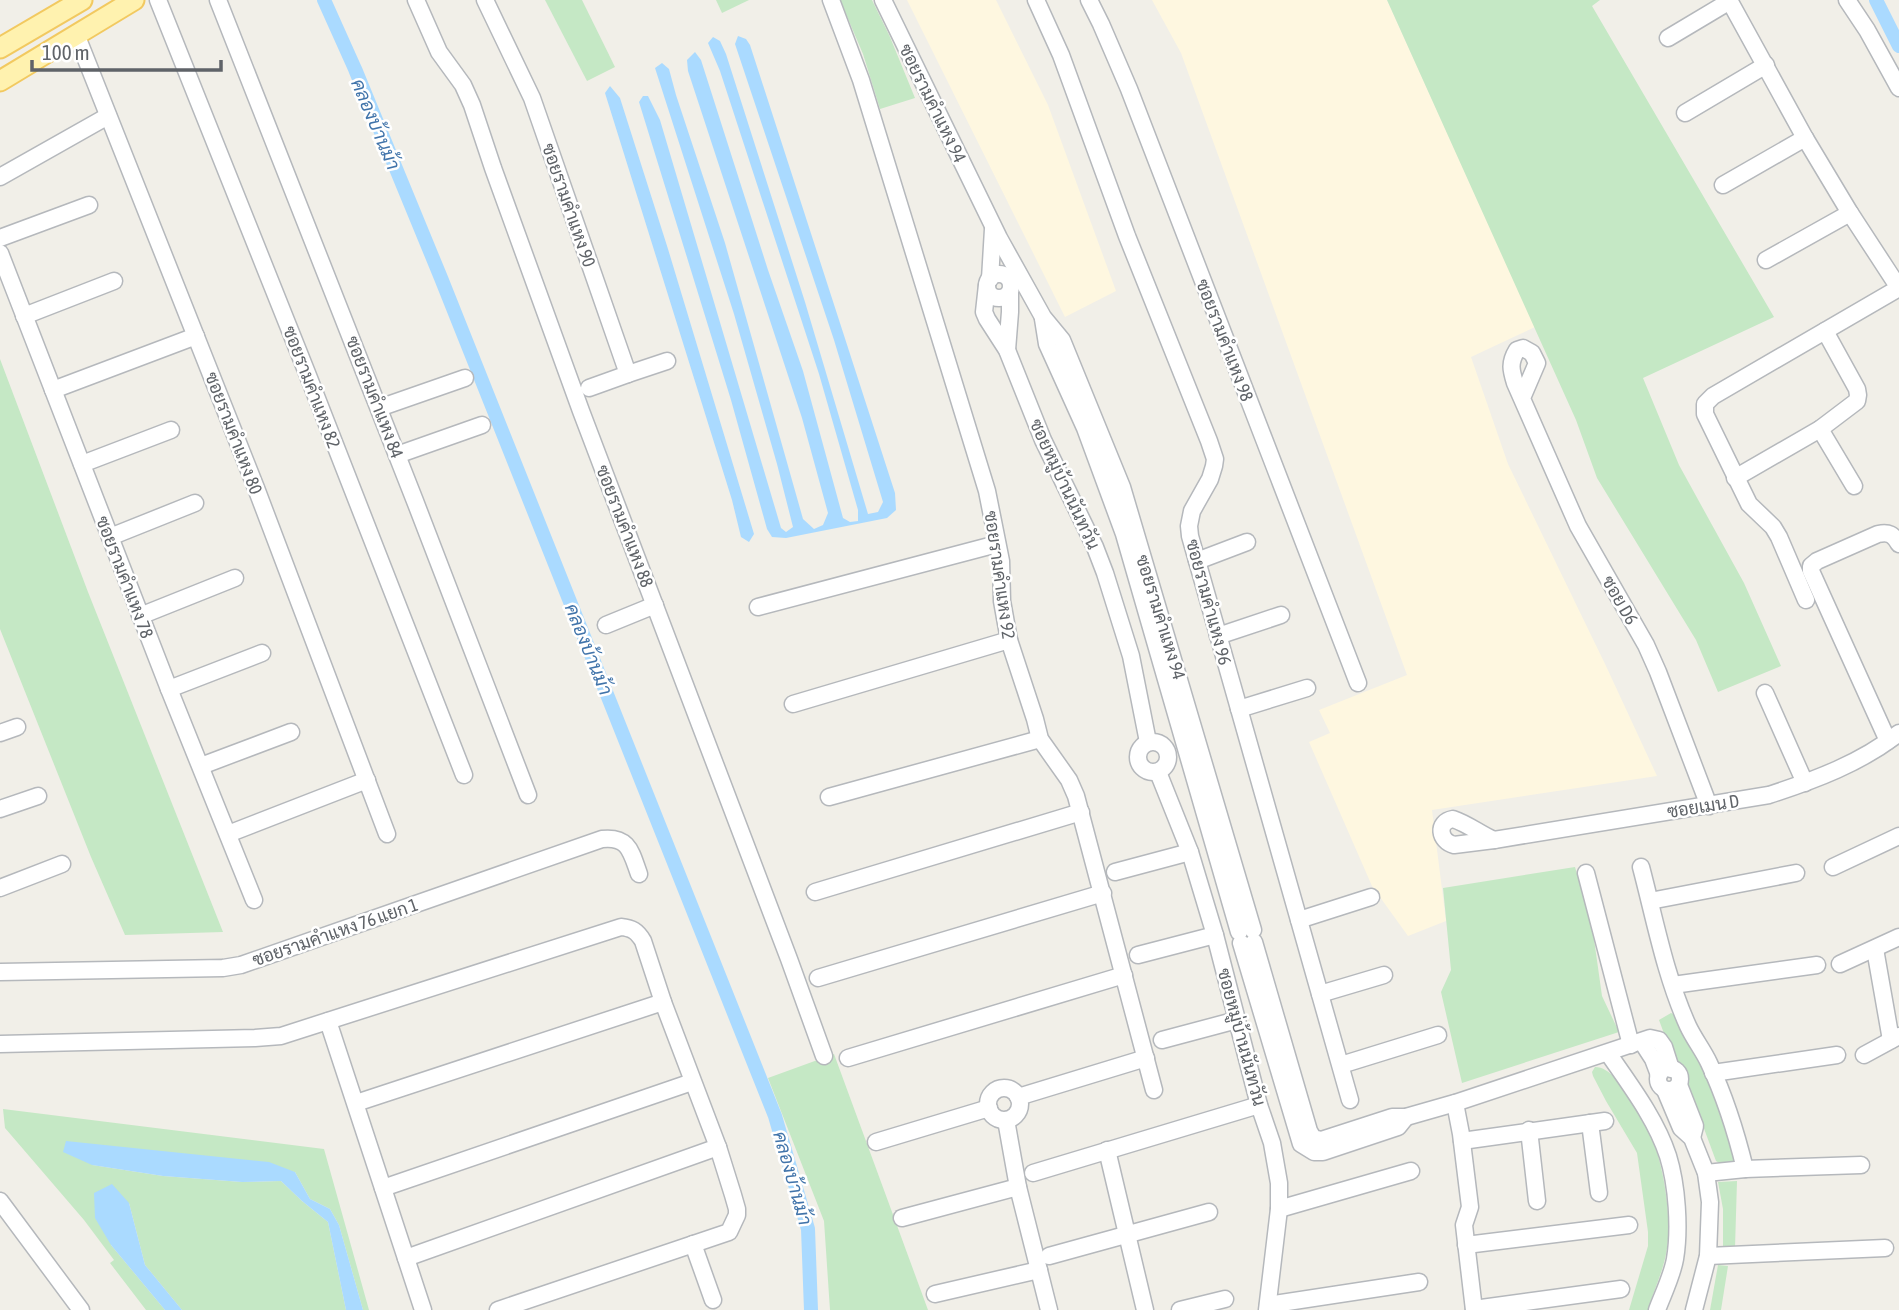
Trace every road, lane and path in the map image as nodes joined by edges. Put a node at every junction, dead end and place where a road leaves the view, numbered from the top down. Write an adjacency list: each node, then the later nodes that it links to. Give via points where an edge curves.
1 (82, 0): 15 (main road)
2 (134, 0): 13 (main road)
3 (158, 0): 81 (street, ซอยรามคำแหง 82)
4 (218, 0): 45 (street, ซอยรามคำแหง 84)
5 (416, 0): 61 (street, ซอยรามคำแหง 88, via 439,51 472,105)
6 (485, 0): 40 (street, ซอยรามคำแหง 90, via 532,98)
7 (831, 0): 56 (street, ซอยรามคําแหง 92, via 861,80 975,451)
8 (883, 0): 26 (street, ซอยรามคําแหง 94)
9 (1036, 0): 58 (street, ซอยรามคําแหง 96, via 1209,441 1214,459 1210,480 1191,519)
10 (1088, 0): 69 (street, ซอยรามคําแหง 98, via 1129,89)
11 (1847, 0): 18 (street)
12 (1729, 1): 14 (street); 16 (street)
13 (76, 34): 17 (main road); 20 (street, ซอยรามคำแหง 80)
14 (1668, 38)
15 (0, 48)
16 (1766, 65): 19 (street); 21 (street)
17 (0, 81)
18 (1899, 88)
19 (1685, 113)
20 (108, 116): 22 (street); 37 (street, ซอยรามคำแหง 80)
21 (1805, 138): 23 (street); 25 (street)
22 (0, 177)
23 (1723, 185)
24 (89, 205): 27 (street)
25 (1850, 212): 30 (street); 34 (street)
26 (993, 225): 28 (street, ซอยรามคําแหง 94); 32 (street, ซอยหมู่บ้านนันทวัน)
27 (0, 238)
28 (1004, 247): 33 (street, ซอยหมู่บ้านนันทวัน); 142 (street, ซอยรามคําแหง 94, via 1043,317 1062,340 1122,487 1301,1144 1323,1152 1398,1127 1406,1117)
29 (0, 253): 35 (street, ซอยรามคำแหง 78)
30 (1766, 260)
31 (114, 281): 35 (street)
32 (988, 282): 33 (street, via 989,294 998,299 1007,296); 38 (street, ซอยหมู่บ้านนันทวัน, via 984,312)
33 (1009, 285): 38 (street, ซอยหมู่บ้านนันทวัน)
34 (1899, 288): 36 (street)
35 (24, 316): 43 (street, ซอยรามคำแหง 78)
36 (1825, 331): 47 (street, via 1858,396); 51 (street, via 1705,404 1705,414)
37 (196, 336): 43 (street); 82 (street, ซอยรามคำแหง 80)
38 (1007, 350): 94 (street, ซอยหมู่บ้านนันทวัน, via 1105,573 1131,656 1148,742 1140,750 1139,761 1146,770 1158,772)
39 (667, 360): 40 (street)
40 (628, 374): 42 (street)
41 (465, 378): 45 (street)
42 (589, 388)
43 (53, 390): 50 (street, ซอยรามคำแหง 78)
44 (1522, 398): 87 (street, ซอย D6, via 1578,526 1658,671)
45 (379, 408): 49 (street, ซอยรามคำแหง 84)
46 (482, 425): 49 (street)
47 (1820, 429): 51 (street); 52 (street)
48 (171, 430): 50 (street)
49 (397, 455): 84 (street, ซอยรามคำแหง 84)
50 (82, 464): 54 (street, ซอยรามคำแหง 78)
51 (1735, 478): 60 (street, via 1749,504 1779,537)
52 (1854, 486)
53 (195, 503): 54 (street)
54 (110, 537): 64 (street, ซอยรามคำแหง 78)
55 (1247, 542): 58 (street)
56 (997, 544): 62 (street); 67 (street, ซอยรามคําแหง 92)
57 (1899, 544): 78 (street, via 1893,535 1878,534 1811,566)
58 (1197, 561): 66 (street, ซอยรามคําแหง 96)
59 (235, 578): 64 (street)
60 (1806, 600)
61 (655, 605): 65 (street); 132 (street, ซอยรามคำแหง 88)
62 (758, 607)
63 (1281, 615): 66 (street)
64 (140, 616): 71 (street, ซอยรามคำแหง 78)
65 (606, 625)
66 (1218, 636): 74 (street, ซอยรามคําแหง 96)
67 (1009, 640): 73 (street); 79 (street, ซอยรามคําแหง 92)
68 (262, 653): 71 (street)
69 (1357, 683)
70 (1307, 688): 74 (street)
71 (169, 689): 80 (street, ซอยรามคำแหง 78)
72 (1765, 693): 83 (street)
73 (793, 704)
74 (1239, 709): 108 (street, ซอยรามคําแหง 96)
75 (17, 727): 77 (street)
76 (291, 732): 80 (street)
77 (0, 733)
78 (1894, 737): 83 (street, ซอยเมน D)
79 (1040, 739): 86 (street); 89 (street, ซอยรามคําแหง 92, via 1069,780)
80 (201, 766): 90 (street, ซอยรามคำแหง 78)
81 (464, 775)
82 (368, 780): 90 (street); 91 (street, ซอยรามคำแหง 80)
83 (1805, 783): 87 (street, ซอยเมน D)
84 (528, 795)
85 (38, 796): 88 (street)
86 (829, 797)
87 (1709, 806): 93 (street, ซอยเมน D)
88 (0, 809)
89 (1081, 812): 103 (street); 104 (street, ซอยรามคําแหง 92)
90 (228, 834): 106 (street, ซอยรามคำแหง 78)
91 (387, 834)
92 (1899, 836): 97 (street)
93 (1494, 840)
94 (1190, 852): 98 (street); 109 (street, ซอยหมู่บ้านนันทวัน)
95 (62, 864): 102 (street)
96 (1641, 867): 107 (street)
97 (1833, 867)
98 (1115, 872)
99 (1586, 873): 128 (street)
100 (1796, 873): 107 (street)
101 (639, 874): 115 (street, ซอยรามคำแหง 76 แยก 1, via 625,845 614,838 602,839 241,965)
102 (0, 888)
103 (815, 892)
104 (1103, 893): 116 (street, ซอยรามคําแหง 92); 118 (street)
105 (1371, 897): 108 (street)
106 (254, 900)
107 (1650, 901): 119 (street)
108 (1299, 920): 120 (street, ซอยรามคําแหง 96)
109 (1215, 935): 112 (street); 122 (street, ซอยหมู่บ้านนันทวัน)
110 (1899, 937): 111 (street)
111 (1875, 949): 113 (street); 125 (street)
112 (1138, 955)
113 (1840, 964)
114 (1818, 965): 119 (street)
115 (0, 972)
116 (1124, 975): 133 (street); 134 (street, ซอยรามคําแหง 92)
117 (1384, 975): 120 (street)
118 (818, 978)
119 (1673, 985): 136 (street, via 1688,1027)
120 (1320, 994): 135 (street, ซอยรามคําแหง 96)
121 (663, 1002): 123 (street, via 643,941 638,933 621,927); 137 (street); 141 (street)
122 (1237, 1020): 126 (street); 143 (street, ซอยหมู่บ้านนันทวัน)
123 (328, 1021): 127 (street, via 281,1036 255,1038); 141 (street)
124 (1438, 1035): 135 (street)
125 (1895, 1038): 131 (street)
126 (1162, 1040)
127 (0, 1044)
128 (1637, 1044): 129 (street, ซอยรามคําแหง 94); 155 (street, via 1668,1079 1681,1128 1692,1138)
129 (1608, 1053): 142 (street, ซอยรามคําแหง 94); 186 (street, via 1654,1124 1668,1157 1678,1231 1675,1262)
130 (1837, 1055): 136 (street)
131 (1864, 1055)
132 (824, 1056)
133 (848, 1058)
134 (1146, 1058): 138 (street, ซอยรามคําแหง 92); 139 (street)
135 (1341, 1065): 140 (street, ซอยรามคําแหง 96)
136 (1713, 1073): 152 (street)
137 (692, 1082): 149 (street); 157 (street)
138 (1154, 1090)
139 (1018, 1097): 144 (street, via 1001,1089 989,1098); 145 (street, via 1018,1111)
140 (1350, 1100)
141 (356, 1103): 157 (street)
142 (1455, 1103): 147 (street)
143 (1259, 1105): 150 (street); 161 (street, ซอยหมู่บ้านนันทวัน, via 1272,1143)
144 (989, 1108): 145 (street, via 997,1119); 148 (street)
145 (1006, 1120): 156 (street)
146 (1528, 1130): 147 (street); 158 (street, via 1597,1122); 160 (street)
147 (1462, 1141): 167 (street, via 1470,1208 1464,1225)
148 (876, 1142)
149 (718, 1147): 166 (street, via 737,1215 729,1231); 171 (street)
150 (1107, 1150): 154 (street); 165 (street)
151 (1861, 1165): 152 (street)
152 (1745, 1169): 155 (street)
153 (1411, 1171): 161 (street)
154 (1033, 1173)
155 (1706, 1173): 170 (street)
156 (1018, 1187): 163 (street); 172 (street)
157 (383, 1188): 171 (street)
158 (1599, 1193)
159 (0, 1201): 179 (street)
160 (1537, 1201)
161 (1279, 1209): 178 (street, ซอยหมู่บ้านนันทวัน)
162 (1209, 1212): 165 (street)
163 (902, 1218)
164 (1629, 1225): 167 (street)
165 (1127, 1235): 169 (street); 183 (street)
166 (693, 1244): 177 (street); 181 (street)
167 (1466, 1245): 185 (street)
168 (1885, 1248): 170 (street)
169 (1049, 1256)
170 (1708, 1256): 187 (street)
171 (406, 1258): 180 (street)
172 (1040, 1270): 175 (street); 182 (street)
173 (1419, 1282): 178 (street)
174 (1620, 1289): 185 (street)
175 (935, 1294)
176 (1225, 1299): 184 (street)
177 (713, 1300)
178 (1268, 1307)
179 (81, 1310)
180 (423, 1310)
181 (498, 1310)
182 (1049, 1310)
183 (1144, 1310)
184 (1180, 1310)
185 (1474, 1310)
186 (1657, 1310)
187 (1694, 1310)

